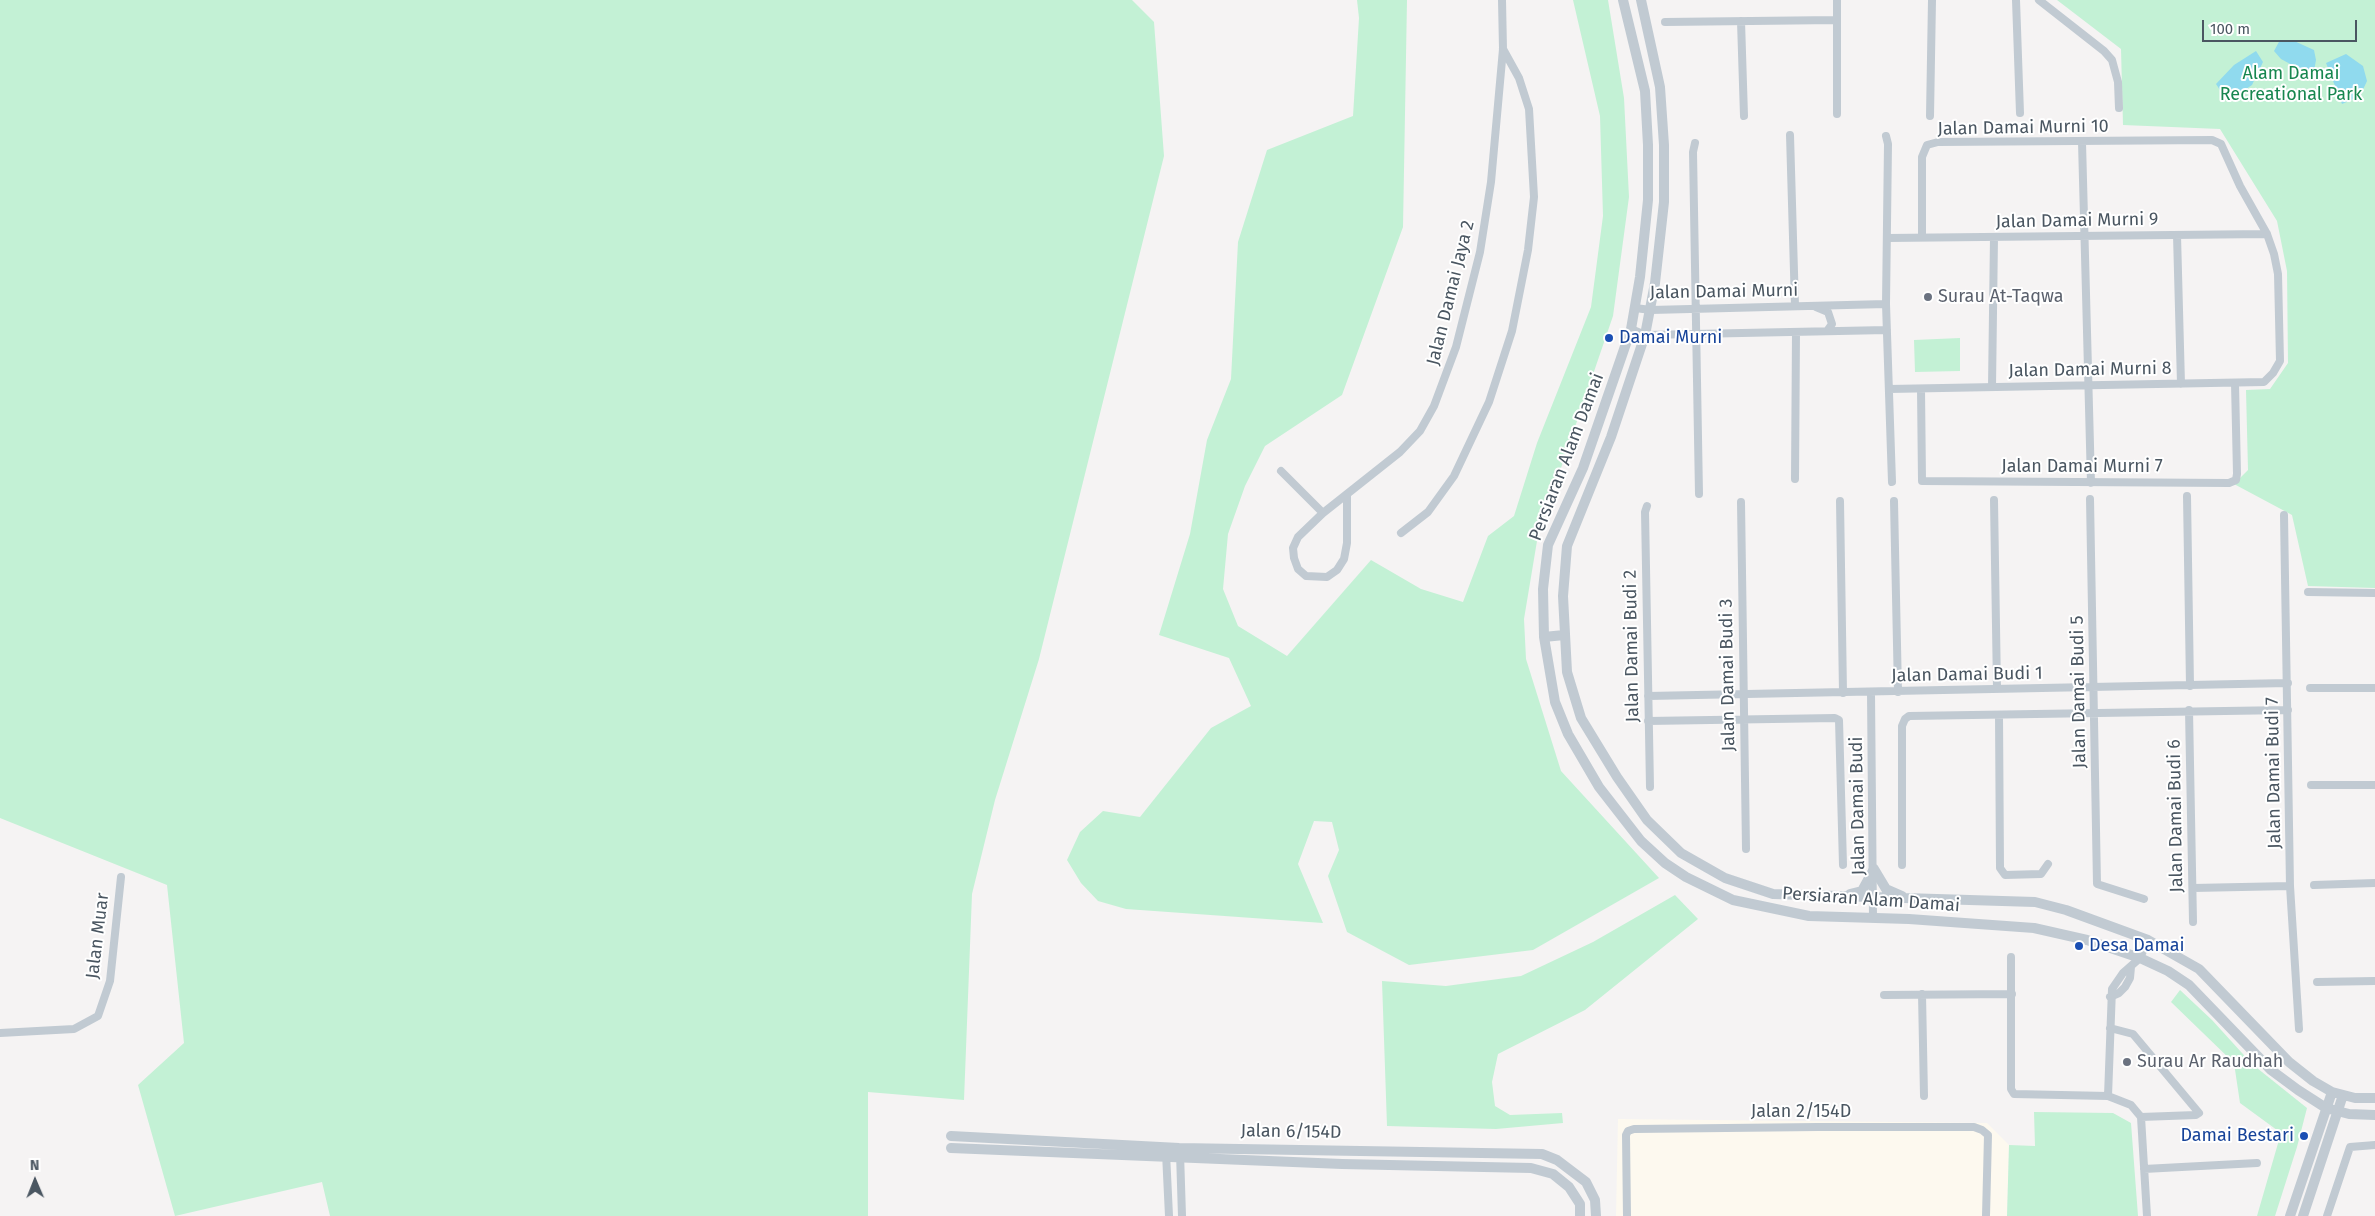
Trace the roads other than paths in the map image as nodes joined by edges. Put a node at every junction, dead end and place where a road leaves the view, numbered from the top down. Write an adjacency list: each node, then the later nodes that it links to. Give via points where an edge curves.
1 (1502, 0): 11 (street, Jalan Damai Jaya 2)
2 (1622, 0): 30 (street, Persiaran Alam Damai, via 1645,92 1648,145 1648,200)
3 (1641, 0): 32 (street, Persiaran Alam Damai, via 1660,87 1664,145 1664,202)
4 (1837, 0): 8 (street)
5 (1932, 0): 16 (street)
6 (2016, 0): 13 (street)
7 (2038, 0): 12 (street, via 2112,60 2118,82)
8 (1836, 20): 9 (street); 14 (street)
9 (1741, 21): 10 (street); 15 (street)
10 (1665, 22)
11 (1503, 49): 50 (street, Jalan Damai Jaya 2, via 1491,182 1480,252 1456,347 1434,406 1420,431); 60 (street, via 1519,78 1529,109 1534,197 1528,250 1512,331 1489,402 1454,476 1428,512)
12 (2119, 108)
13 (2020, 113)
14 (1837, 114)
15 (1744, 116)
16 (1930, 116)
17 (1790, 136): 28 (street)
18 (1886, 136): 26 (street)
19 (2082, 142): 21 (street, Jalan Damai Murni 10, via 2212,140 2221,144); 23 (street); 24 (street, Jalan Damai Murni 10, via 1938,142 1926,145 1922,157)
20 (1695, 143): 31 (street)
21 (2267, 234): 22 (street, Jalan Damai Murni 9); 39 (street, Jalan Damai Murni 8, via 2278,274 2280,361 2264,382)
22 (2177, 235): 23 (street, Jalan Damai Murni 9); 40 (street)
23 (2086, 236): 25 (street, Jalan Damai Murni 9); 41 (street)
24 (1922, 237): 25 (street, Jalan Damai Murni 9); 26 (street, Jalan Damai Murni 9)
25 (1994, 237): 42 (street)
26 (1888, 238): 27 (street)
27 (1886, 304): 29 (street, Jalan Damai Murni); 34 (street)
28 (1796, 306): 29 (street, Jalan Damai Murni); 31 (street, Jalan Damai Murni)
29 (1814, 306): 35 (street, Jalan Damai Murni, via 1828,312 1832,324)
30 (1635, 308): 32 (street, Jalan Damai Murni); 33 (street, Persiaran Alam Damai)
31 (1696, 308): 32 (street, Jalan Damai Murni); 37 (street)
32 (1651, 310): 38 (street, Persiaran Alam Damai)
33 (1631, 329): 38 (street); 64 (street, Persiaran Alam Damai, via 1583,468 1548,544 1543,590)
34 (1887, 330): 35 (street); 43 (street)
35 (1827, 331): 36 (street)
36 (1796, 332): 37 (street); 46 (street)
37 (1697, 334): 38 (street); 49 (street)
38 (1645, 335): 63 (street, Persiaran Alam Damai, via 1611,438 1567,546 1563,578)
39 (2235, 383): 40 (street, Jalan Damai Murni 8); 48 (street, Jalan Damai Murni 7, via 2236,480 2229,483)
40 (2181, 384): 41 (street, Jalan Damai Murni 8)
41 (2090, 386): 42 (street, Jalan Damai Murni 8); 48 (street)
42 (1992, 387): 44 (street, Jalan Damai Murni 8)
43 (1889, 389): 44 (street, Jalan Damai Murni 8); 47 (street)
44 (1921, 389): 48 (street, Jalan Damai Murni 7, via 1922,481)
45 (1281, 471): 58 (street)
46 (1795, 479)
47 (1892, 482)
48 (2092, 483)
49 (1699, 494)
50 (1347, 496): 58 (street, Jalan Damai Jaya 2); 58 (street, Jalan Damai Jaya 2, via 1344,559 1327,577 1306,576 1298,570 1293,548 1298,537)
51 (2187, 496): 66 (street)
52 (2090, 499): 67 (street, Jalan Damai Budi 5)
53 (1994, 500): 70 (street)
54 (1840, 501): 72 (street)
55 (1894, 501): 71 (street)
56 (1741, 502): 74 (street, Jalan Damai Budi 3)
57 (1647, 506): 75 (street, Jalan Damai Budi 2, via 1644,512)
58 (1323, 513)
59 (2284, 515): 65 (street, Jalan Damai Budi 7)
60 (1401, 533)
61 (2308, 592): 62 (street)
62 (2375, 593)
63 (1564, 635): 64 (street); 95 (street, Persiaran Alam Damai, via 1567,672 1581,718 1647,820 1682,853 1725,878 1773,894)
64 (1544, 637): 99 (street, Persiaran Alam Damai, via 1555,702 1568,734 1599,787 1641,841 1666,863 1686,878 1733,900 1809,916)
65 (2288, 683): 66 (street, Jalan Damai Budi 1); 77 (street, Jalan Damai Budi 7)
66 (2190, 686): 67 (street, Jalan Damai Budi 1)
67 (2094, 688): 70 (street, Jalan Damai Budi 1); 78 (street, Jalan Damai Budi 5)
68 (2310, 688): 69 (street)
69 (2375, 688)
70 (1997, 689): 71 (street, Jalan Damai Budi 1)
71 (1898, 692): 73 (street, Jalan Damai Budi 1)
72 (1842, 693): 73 (street, Jalan Damai Budi 1); 74 (street, Jalan Damai Budi 1)
73 (1871, 693): 89 (street, Jalan Damai Budi)
74 (1744, 695): 75 (street, Jalan Damai Budi 1); 80 (street, Jalan Damai Budi 3)
75 (1648, 696): 81 (street, Jalan Damai Budi 2)
76 (2189, 710): 77 (street); 78 (street); 94 (street, Jalan Damai Budi 6)
77 (2288, 710): 93 (street, Jalan Damai Budi 7)
78 (2095, 712): 79 (street); 98 (street, Jalan Damai Budi 5, via 2096,884)
79 (1999, 715): 86 (street, via 2000,868 2005,875 2041,874); 88 (street, via 1909,716 1905,719 1902,726)
80 (1744, 719): 81 (street, Jalan Damai Budi); 85 (street, Jalan Damai Budi 3); 87 (street, Jalan Damai Budi, via 1839,720)
81 (1648, 721): 84 (street, Jalan Damai Budi 2)
82 (2311, 785): 83 (street)
83 (2375, 785)
84 (1650, 787)
85 (1746, 848)
86 (2048, 864)
87 (1843, 865)
88 (1902, 865)
89 (1874, 869): 95 (street, via 1862,891); 96 (street, Jalan Damai Budi); 97 (street, via 1886,889)
90 (121, 877): 111 (street, Jalan Muar, via 110,981 98,1016 74,1029)
91 (2375, 883): 92 (street)
92 (2314, 884)
93 (2290, 886): 94 (street); 110 (street, Jalan Damai Budi 7)
94 (2193, 888): 100 (street, Jalan Damai Budi 6)
95 (1842, 897): 96 (street, Persiaran Alam Damai)
96 (1874, 897): 97 (street, Persiaran Alam Damai); 99 (street, Jalan Damai Budi)
97 (1908, 898): 101 (street, Persiaran Alam Damai, via 2035,902)
98 (2144, 899)
99 (1873, 918): 103 (street, Persiaran Alam Damai, via 2034,928 2087,940)
100 (2193, 922)
101 (2148, 940): 103 (street); 112 (street, Persiaran Alam Damai, via 2199,969 2290,1062)
102 (2011, 957): 107 (street)
103 (2140, 958): 109 (street, via 2117,982 2110,998); 117 (street, Persiaran Alam Damai, via 2168,971 2189,986 2271,1070)
104 (2375, 981): 105 (street)
105 (2317, 982)
106 (1922, 994): 107 (street); 108 (street); 114 (street)
107 (2012, 994): 115 (street, via 2011,1089 2014,1094)
108 (1884, 995)
109 (2110, 1028): 115 (street); 120 (street, via 2133,1034 2199,1113)
110 (2299, 1029)
111 (0, 1033)
112 (2332, 1092): 113 (street, Persiaran Alam Damai); 117 (street)
113 (2343, 1095): 116 (street, Persiaran Alam Damai); 118 (street)
114 (1924, 1096)
115 (2108, 1096): 120 (street, via 2131,1105)
116 (2375, 1098)
117 (2323, 1110): 118 (street, Persiaran Alam Damai); 136 (street)
118 (2340, 1114): 119 (street, Persiaran Alam Damai); 137 (street)
119 (2375, 1115)
120 (2140, 1117): 128 (street)
121 (951, 1136): 123 (street, Jalan 6/154D); 124 (street)
122 (2375, 1145): 138 (street, via 2350,1148)
123 (1166, 1147): 125 (street, Jalan 6/154D); 126 (street)
124 (951, 1148): 126 (street, Jalan 6/154D)
125 (1180, 1153): 126 (street, Jalan 6/154D); 130 (street); 131 (street, Jalan 6/154D, via 1531,1168 1553,1174 1569,1187 1580,1204); 132 (street, Jalan 6/154D, via 1542,1154 1557,1160 1586,1182 1595,1200)
126 (1167, 1158): 129 (street)
127 (2257, 1163): 128 (street)
128 (2144, 1169): 135 (street)
129 (1169, 1216)
130 (1182, 1216)
131 (1580, 1216)
132 (1596, 1216)
133 (1627, 1216): 134 (street, Jalan 2/154D, via 1626,1136 1634,1129 1974,1127 1988,1135)
134 (1986, 1216)
135 (2147, 1216)
136 (2290, 1216)
137 (2303, 1216)
138 (2327, 1216)

